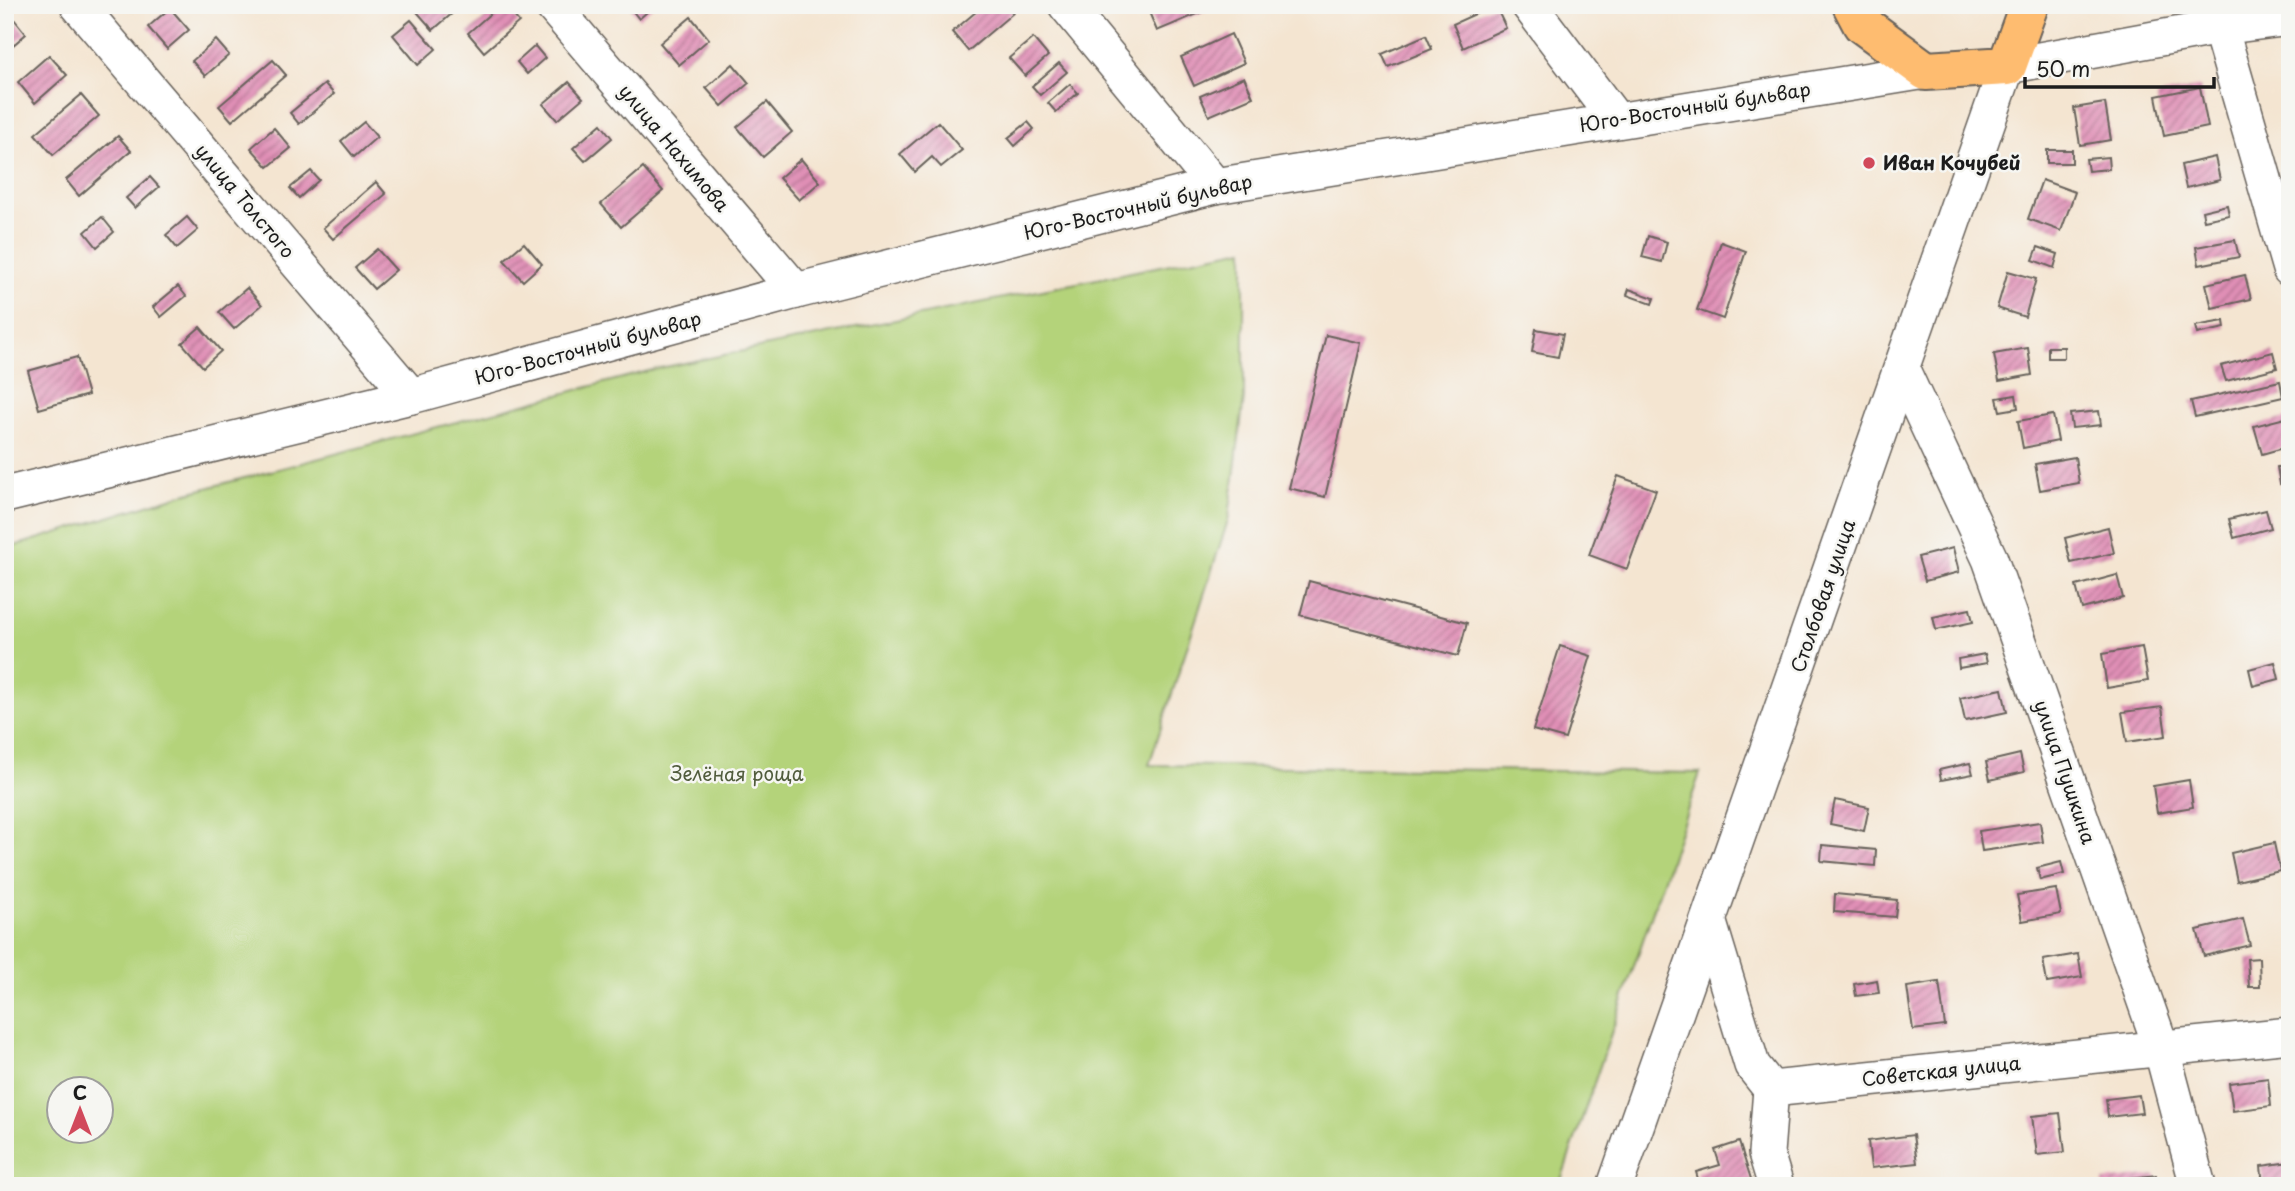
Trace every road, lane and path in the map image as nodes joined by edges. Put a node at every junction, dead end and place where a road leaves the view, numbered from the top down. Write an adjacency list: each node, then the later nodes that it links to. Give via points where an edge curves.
1 (78, 5): 16 (street, улица Толстого)
2 (552, 5): 14 (street, улица Нахимова)
3 (1066, 5): 12 (street)
4 (1529, 5): 11 (street)
5 (1852, 5): 10 (main road, via 1862,24)
6 (2029, 5): 9 (main road, Столбовая улица)
7 (2290, 18): 8 (street, Юго-Восточный бульвар)
8 (2220, 27): 9 (street, Юго-Восточный бульвар); 13 (street)
9 (2007, 66): 10 (main road, Юго-Восточный бульвар); 15 (street, Столбовая улица)
10 (1926, 71): 11 (street, Юго-Восточный бульвар)
11 (1616, 120): 12 (street, Юго-Восточный бульвар)
12 (1215, 186): 14 (street, Юго-Восточный бульвар)
13 (2290, 269)
14 (796, 291): 16 (street, Юго-Восточный бульвар)
15 (1902, 370): 18 (street, Столбовая улица); 20 (street, улица Пушкина, via 1990,559)
16 (411, 396): 17 (street, Юго-Восточный бульвар)
17 (5, 495)
18 (1709, 923): 21 (street, via 1752,1065); 22 (street, Столбовая улица)
19 (2290, 1035): 20 (street, Советская улица)
20 (2161, 1047): 21 (street, Советская улица); 24 (street, улица Пушкина)
21 (1772, 1089): 23 (street, via 1766,1153)
22 (1615, 1186)
23 (1776, 1186)
24 (2197, 1186)

